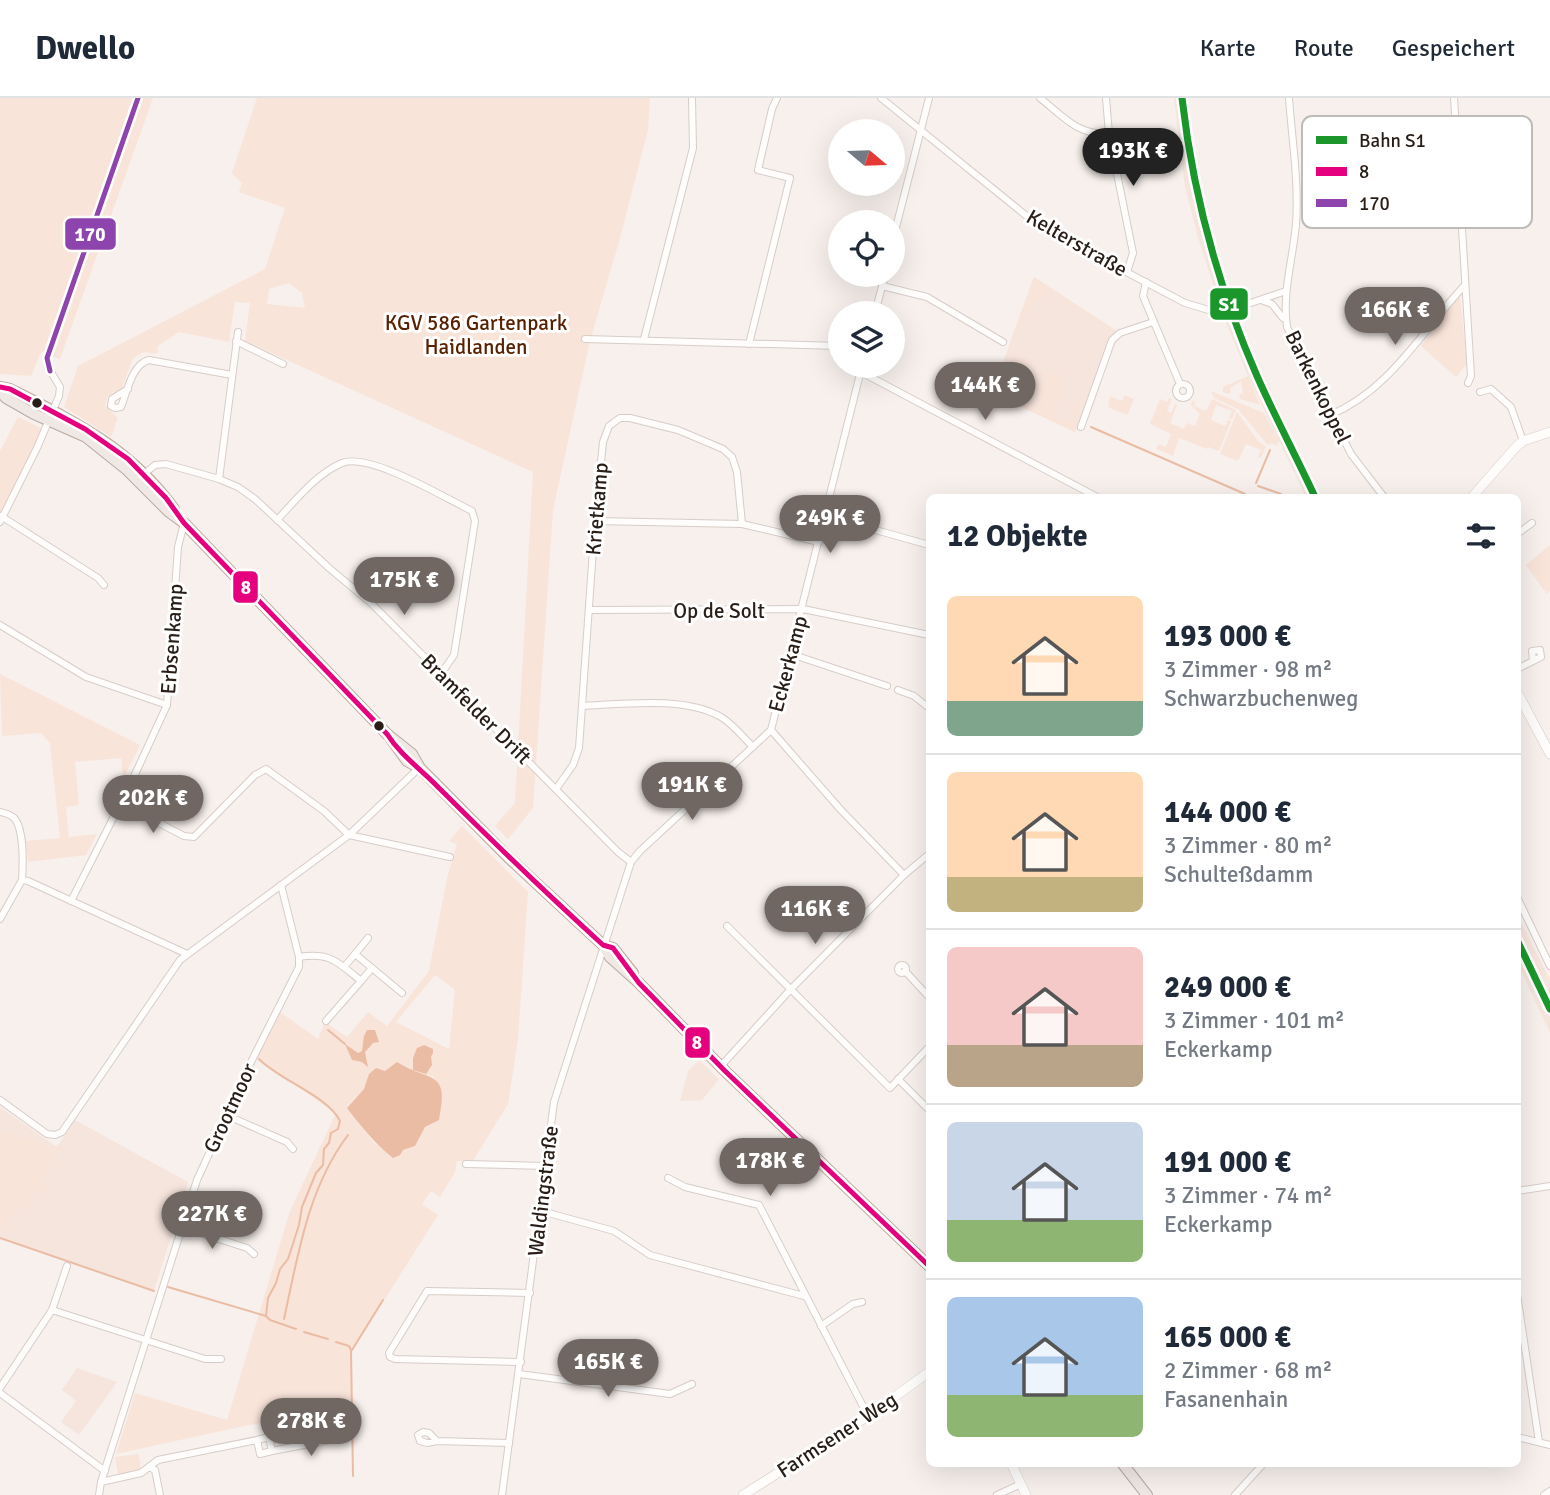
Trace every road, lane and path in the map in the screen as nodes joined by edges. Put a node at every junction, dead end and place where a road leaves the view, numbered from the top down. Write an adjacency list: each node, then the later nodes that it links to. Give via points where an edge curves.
1 (138, 98): 40 (street, via 47,358 60,387)
2 (692, 98): 25 (street, via 693,148)
3 (777, 98): 28 (street, via 758,170 790,178)
4 (881, 98): 11 (street, Kelterstraße)
5 (929, 98): 11 (street)
6 (1040, 98): 12 (street, via 1080,130)
7 (1107, 98): 12 (street)
8 (1289, 98): 19 (street, Barkenkoppel, via 1297,196)
9 (1454, 98): 10 (street)
10 (1455, 116)
11 (921, 129): 13 (street); 15 (street, Kelterstraße, via 1039,226)
12 (1109, 134): 15 (street, via 1133,253)
13 (900, 210)
14 (1461, 228): 17 (street)
15 (1127, 272): 16 (street, Kelterstraße)
16 (1146, 282): 20 (street, Kelterstraße, via 1185,303 1212,311); 21 (street, via 1143,296)
17 (1464, 286): 34 (street); 39 (street, via 1387,376 1348,407)
18 (886, 287): 27 (street, via 927,297)
19 (1286, 291): 20 (street, Kelterstraße); 22 (street, Barkenkoppel)
20 (1261, 300): 22 (street, via 1280,312)
21 (1153, 322): 35 (street); 41 (street, via 1112,340)
22 (1287, 327): 39 (street, Barkenkoppel)
23 (238, 332): 26 (street)
24 (586, 339): 25 (street)
25 (644, 339): 28 (street)
26 (236, 341): 30 (street); 31 (street)
27 (1003, 342)
28 (750, 344): 29 (street)
29 (828, 346)
30 (283, 364)
31 (232, 375): 37 (street, via 149,360 137,367); 45 (street)
32 (859, 378): 49 (street, Eckerkamp)
33 (878, 378): 46 (street)
34 (1468, 383)
35 (1181, 384)
36 (0, 389): 40 (main road, via 6,397)
37 (128, 389)
38 (1480, 392): 43 (street, via 1492,389 1511,407)
39 (1330, 415): 47 (street, Barkenkoppel, via 1351,454)
40 (51, 416): 44 (main road); 50 (street)
41 (1081, 427)
42 (1550, 432): 43 (main road)
43 (1523, 441): 48 (main road)
44 (140, 477): 45 (street, Bramfelder Drift, via 155,465 166,464); 53 (main road, via 173,506)
45 (219, 479): 51 (street, Bramfelder Drift, via 255,499)
46 (1091, 494)
47 (1382, 494)
48 (1475, 494)
49 (826, 516): 57 (street, Eckerkamp); 58 (street)
50 (1, 519): 59 (street)
51 (277, 520): 67 (street, Bramfelder Drift, via 371,603); 67 (street, via 323,474 345,461 363,461 393,472 472,511 475,521 454,656)
52 (595, 521): 55 (street); 55 (street, Krietkamp, via 606,431 625,418 701,438 732,457); 61 (street, Krietkamp)
53 (184, 523): 71 (street, Erbsenkamp, via 178,547); 77 (main road, via 387,734 412,754)
54 (1532, 523): 56 (street)
55 (743, 524): 57 (street)
56 (1521, 531)
57 (819, 542): 60 (street, Eckerkamp)
58 (926, 544)
59 (104, 585)
60 (803, 609): 61 (street, Op de Solt); 63 (street, Op de Solt); 64 (street, Eckerkamp)
61 (590, 610): 73 (street, Krietkamp)
62 (0, 625): 71 (street, via 86,677)
63 (926, 634)
64 (791, 654): 68 (street); 74 (street, Eckerkamp)
65 (1533, 661): 66 (street)
66 (1521, 667)
67 (441, 674): 78 (street, Bramfelder Drift)
68 (887, 686)
69 (898, 690): 72 (street)
70 (1521, 701): 76 (main road)
71 (167, 705): 79 (street, Erbsenkamp)
72 (926, 705)
73 (582, 706): 75 (street, via 698,707 725,719); 78 (street, Krietkamp, via 577,757)
74 (771, 730): 75 (street, Eckerkamp); 85 (street)
75 (753, 747): 84 (street, Eckerkamp)
76 (1550, 754)
77 (419, 768): 81 (street); 93 (main road)
78 (556, 789): 84 (street, Bramfelder Drift)
79 (121, 803): 81 (street, via 194,837 266,769); 88 (street, Erbsenkamp)
80 (0, 811): 86 (street, via 18,826)
81 (349, 835): 82 (street); 87 (street)
82 (450, 857)
83 (926, 857): 85 (street)
84 (631, 862): 93 (street, Eckerkamp)
85 (904, 875): 102 (street)
86 (22, 880): 88 (street); 90 (street)
87 (281, 885): 94 (street); 96 (street)
88 (71, 901): 94 (street)
89 (1521, 905): 97 (street)
90 (0, 919)
91 (727, 926): 102 (street)
92 (368, 938): 95 (street)
93 (603, 946): 107 (main road); 114 (street, Waldingstraße, via 554,1102)
94 (187, 954): 109 (street, via 62,1132 47,1133)
95 (355, 954): 98 (street); 99 (street)
96 (299, 957): 98 (street, via 323,955); 111 (street, Grootmoor, via 296,975)
97 (1550, 966)
98 (344, 967): 101 (street)
99 (372, 968): 101 (street); 103 (street)
100 (905, 971): 104 (street)
101 (361, 981): 105 (street)
102 (790, 990): 107 (street); 108 (street, via 890,1088)
103 (402, 993)
104 (926, 993)
105 (326, 1021)
106 (926, 1050): 108 (street)
107 (721, 1066): 121 (main road)
108 (898, 1079): 110 (street)
109 (0, 1100)
110 (926, 1107)
111 (226, 1115): 112 (street, via 287,1142); 119 (street, Grootmoor)
112 (293, 1149)
113 (466, 1164): 114 (street)
114 (546, 1166): 118 (street, Waldingstraße)
115 (668, 1178): 124 (street, via 685,1187 759,1205)
116 (1550, 1186): 117 (street)
117 (1521, 1190)
118 (541, 1211): 123 (street, Waldingstraße); 124 (street, via 614,1231 650,1255)
119 (181, 1227): 120 (street); 129 (street, Grootmoor)
120 (254, 1254)
121 (926, 1263)
122 (67, 1266): 126 (street)
123 (530, 1293): 131 (street, Waldingstraße); 131 (street, via 427,1291 389,1353 396,1359)
124 (804, 1296): 128 (street)
125 (862, 1302): 128 (street)
126 (52, 1310): 129 (street); 135 (street)
127 (1521, 1321): 141 (street)
128 (821, 1326): 136 (street)
129 (147, 1342): 130 (street, via 205,1359); 149 (street, Grootmoor)
130 (221, 1359)
131 (521, 1362): 132 (street, Waldingstraße)
132 (519, 1374): 134 (street, via 670,1394); 142 (street, Waldingstraße)
133 (926, 1374): 136 (main road, Farmsener Weg)
134 (692, 1384)
135 (0, 1391): 149 (street)
136 (868, 1416): 156 (main road, Farmsener Weg)
137 (345, 1437): 144 (street)
138 (1521, 1438): 141 (street)
139 (257, 1440): 144 (street, via 260,1454); 144 (street, via 269,1437); 145 (street, via 158,1460)
140 (437, 1441): 142 (street)
141 (1539, 1442): 143 (street)
142 (509, 1443): 155 (street, Waldingstraße)
143 (1550, 1445)
144 (272, 1451)
145 (149, 1467): 150 (street); 154 (street, via 155,1470)
146 (1014, 1467): 151 (main road)
147 (1125, 1467): 159 (main road)
148 (1260, 1467): 160 (street)
149 (105, 1471): 150 (street, Grootmoor)
150 (101, 1482): 153 (street, Grootmoor)
151 (1021, 1484): 157 (street); 158 (main road)
152 (1550, 1491): 161 (street)
153 (99, 1495)
154 (160, 1495)
155 (502, 1495)
156 (745, 1495)
157 (997, 1495)
158 (1026, 1495)
159 (1147, 1495)
160 (1235, 1495)
161 (1544, 1495)

